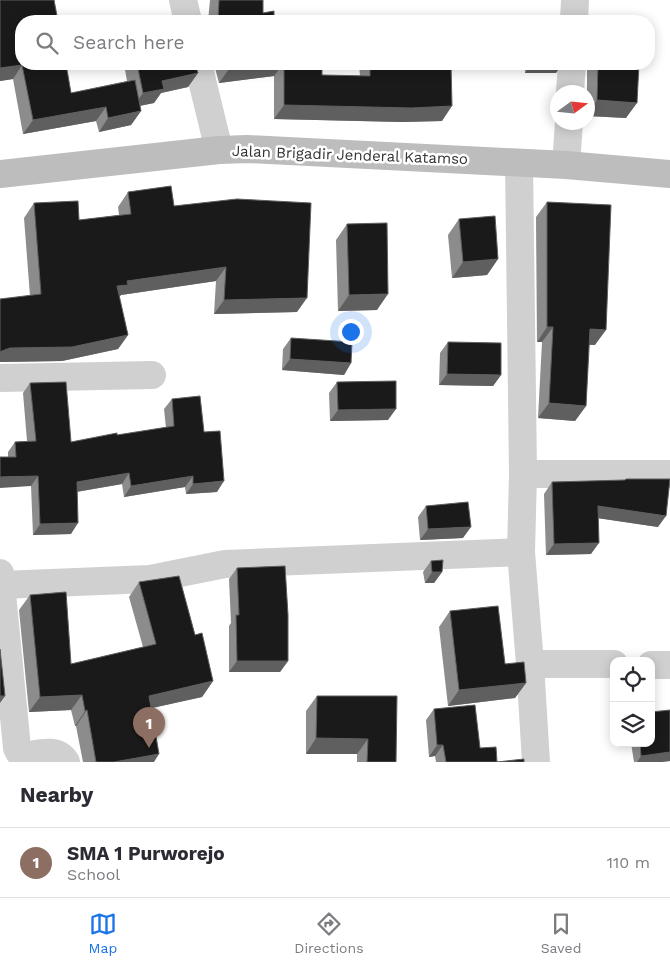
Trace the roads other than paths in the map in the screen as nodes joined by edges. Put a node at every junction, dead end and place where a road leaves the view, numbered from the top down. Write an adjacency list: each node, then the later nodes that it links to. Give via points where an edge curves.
1 (183, 0): 3 (street)
2 (576, 0): 4 (street)
3 (187, 15)
4 (575, 15)
5 (199, 70): 9 (street)
6 (572, 70): 7 (street)
7 (570, 85)
8 (568, 130): 11 (street)
9 (219, 150): 10 (main road, Jalan Brigadir Jenderal Katamso); 12 (main road, Jalan Brigadir Jenderal Katamso)
10 (520, 163): 11 (main road, Jalan Brigadir Jenderal Katamso); 16 (street)
11 (566, 165): 13 (main road, Jalan Brigadir Jenderal Katamso)
12 (0, 174)
13 (670, 174)
14 (152, 375): 15 (street)
15 (0, 378)
16 (523, 474): 17 (street); 18 (street)
17 (670, 474)
18 (521, 552): 19 (street, via 225,564 150,579); 20 (street)
19 (1, 579): 24 (street, via 17,748 24,756 50,752 59,754)
20 (530, 664): 21 (street); 25 (street)
21 (610, 664)
22 (655, 665): 23 (street)
23 (670, 665)
24 (66, 762)
25 (536, 762)

